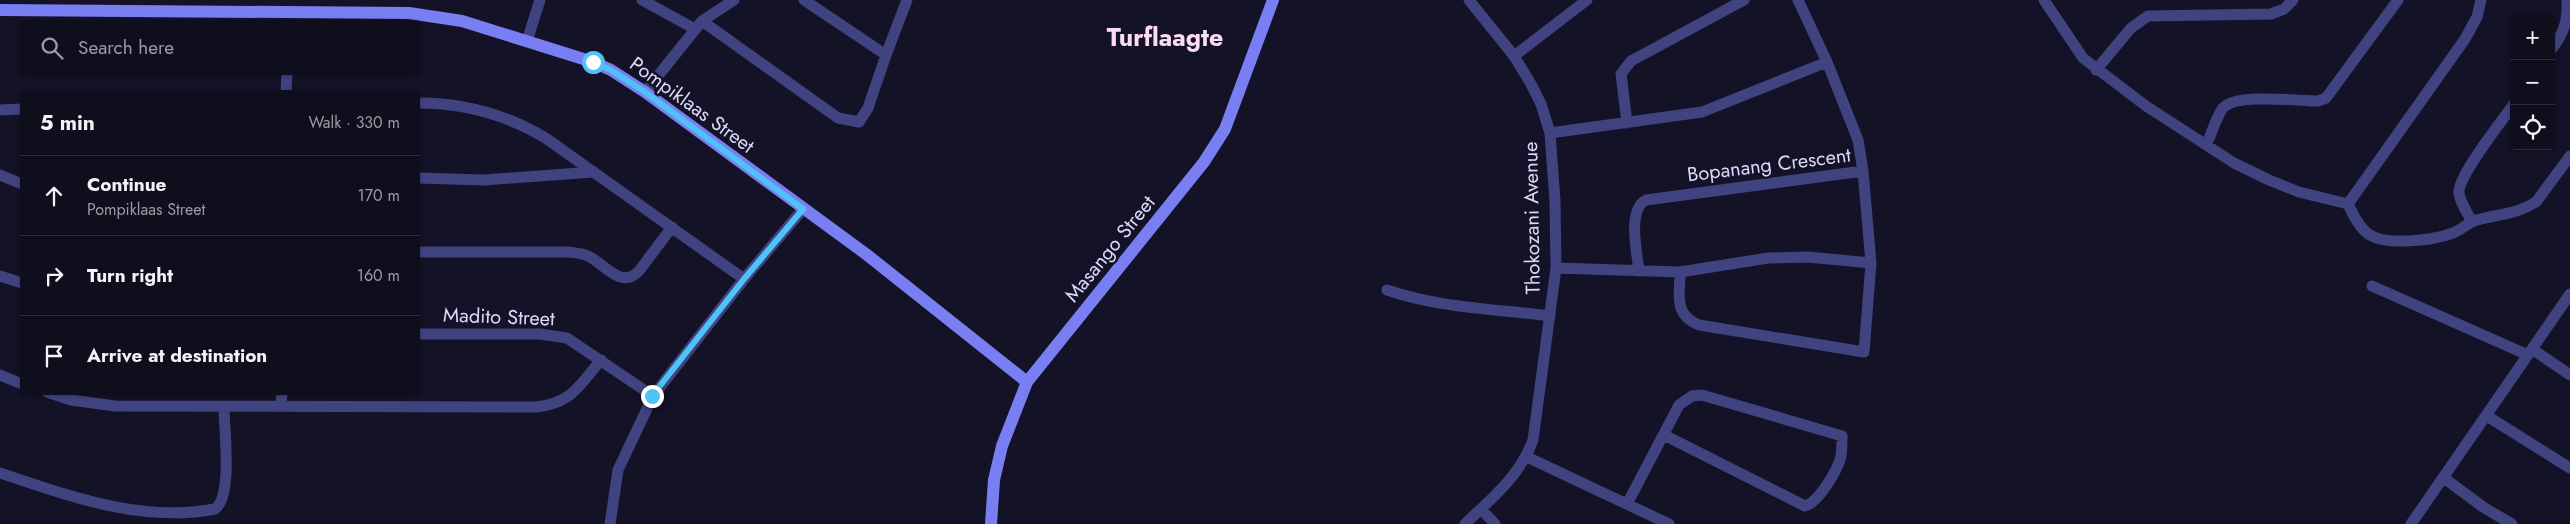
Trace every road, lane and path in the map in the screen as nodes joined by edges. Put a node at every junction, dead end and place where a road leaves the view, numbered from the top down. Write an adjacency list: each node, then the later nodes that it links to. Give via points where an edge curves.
1 (540, 0): 21 (street)
2 (642, 0): 20 (street)
3 (734, 0): 20 (street)
4 (804, 0): 23 (street)
5 (907, 0): 23 (street)
6 (1273, 0): 64 (street, Masango Street, via 1231,114 1204,162)
7 (1469, 0): 24 (street, Thokozani Avenue)
8 (1587, 0): 16 (street)
9 (1744, 0): 34 (street, via 1631,61 1621,74)
10 (1798, 0): 25 (street)
11 (2044, 0): 26 (street, via 2077,51)
12 (2293, 0): 26 (street, via 2284,9 2271,14 2148,16 2131,28)
13 (2398, 0): 36 (street, via 2326,98 2318,101 2241,100 2229,104 2222,109)
14 (2481, 0): 43 (street, via 2477,17 2464,40)
15 (2567, 0): 22 (street, via 2568,20)
16 (1573, 4): 24 (street)
17 (181, 5): 18 (street, Pompiklaas Street); 19 (street, Pompiklaas Street)
18 (0, 10)
19 (289, 17): 21 (street, Pompiklaas Street, via 409,13 462,21)
20 (699, 25): 23 (street, via 838,118 852,122 864,118); 29 (street)
21 (527, 41): 29 (street, Pompiklaas Street, via 611,70)
22 (2555, 44)
23 (886, 55)
24 (1514, 56): 35 (street, Thokozani Avenue, via 1541,104)
25 (1827, 62): 34 (street, via 1702,112); 38 (street, via 1858,140)
26 (2096, 70): 36 (street, via 2146,106)
27 (287, 75): 28 (street)
28 (286, 90)
29 (645, 92): 44 (street, Pompiklaas Street)
30 (420, 102): 39 (street, via 473,108 523,125)
31 (2513, 105): 45 (street, via 2471,166 2459,190)
32 (20, 109): 33 (street)
33 (0, 110)
34 (1628, 123): 35 (street)
35 (1550, 132): 49 (street, Thokozani Avenue)
36 (2207, 143): 43 (street, via 2234,163 2269,180 2299,192)
37 (2570, 156): 45 (street, via 2536,202 2516,213)
38 (1863, 171): 48 (street, Bopanang Crescent); 50 (street, Bopanang Crescent, via 1641,202 1635,212)
39 (594, 172): 41 (street, via 484,180); 46 (street)
40 (0, 175): 42 (street)
41 (420, 178)
42 (20, 183)
43 (2348, 204): 45 (street, via 2368,234 2392,241 2448,234)
44 (803, 209): 53 (street); 64 (street, Pompiklaas Street, via 866,254)
45 (2472, 222)
46 (672, 227): 47 (street, via 633,278 627,279 586,255 568,252); 53 (street)
47 (420, 252)
48 (1871, 263): 51 (street, via 1808,256 1768,258); 51 (street, Bopanang Crescent, via 1864,352 1699,325 1682,314 1679,305)
49 (1556, 268): 50 (street); 58 (street, Thokozani Avenue)
50 (1639, 271): 51 (street)
51 (1680, 272)
52 (0, 276): 54 (street)
53 (744, 279): 68 (street)
54 (20, 282)
55 (2372, 286): 60 (street)
56 (1387, 290): 58 (street, via 1406,297)
57 (2570, 294): 60 (street)
58 (1550, 316): 73 (street, Thokozani Avenue, via 1533,440)
59 (420, 334): 61 (street, Madito Street, via 553,335 567,338)
60 (2530, 352): 63 (street); 71 (street)
61 (602, 360): 68 (street, Madito Street); 69 (street, via 568,398 553,405)
62 (0, 375): 65 (street)
63 (2570, 375)
64 (1027, 382): 80 (street, Masango Street, via 1002,446 994,480)
65 (20, 383)
66 (56, 395): 70 (street, via 116,406)
67 (282, 395): 69 (street)
68 (652, 396): 79 (street, via 618,470)
69 (280, 406): 70 (street)
70 (224, 407): 75 (street, via 226,486 222,502 215,509 195,512 115,508)
71 (2487, 416): 74 (street); 76 (street)
72 (1664, 435): 72 (street, via 1804,506 1817,499 1837,466 1842,450 1842,436 1702,395 1692,396 1679,405); 77 (street)
73 (1527, 457): 77 (street); 78 (street, Thokozani Avenue, via 1516,474)
74 (2570, 468)
75 (0, 473)
76 (2444, 478): 84 (street); 85 (street, via 2482,507)
77 (1627, 504): 83 (street)
78 (1481, 509): 81 (street, Thokozani Avenue); 82 (street)
79 (610, 524)
80 (991, 524)
81 (1465, 524)
82 (1495, 524)
83 (1669, 524)
84 (2411, 524)
85 (2512, 524)

